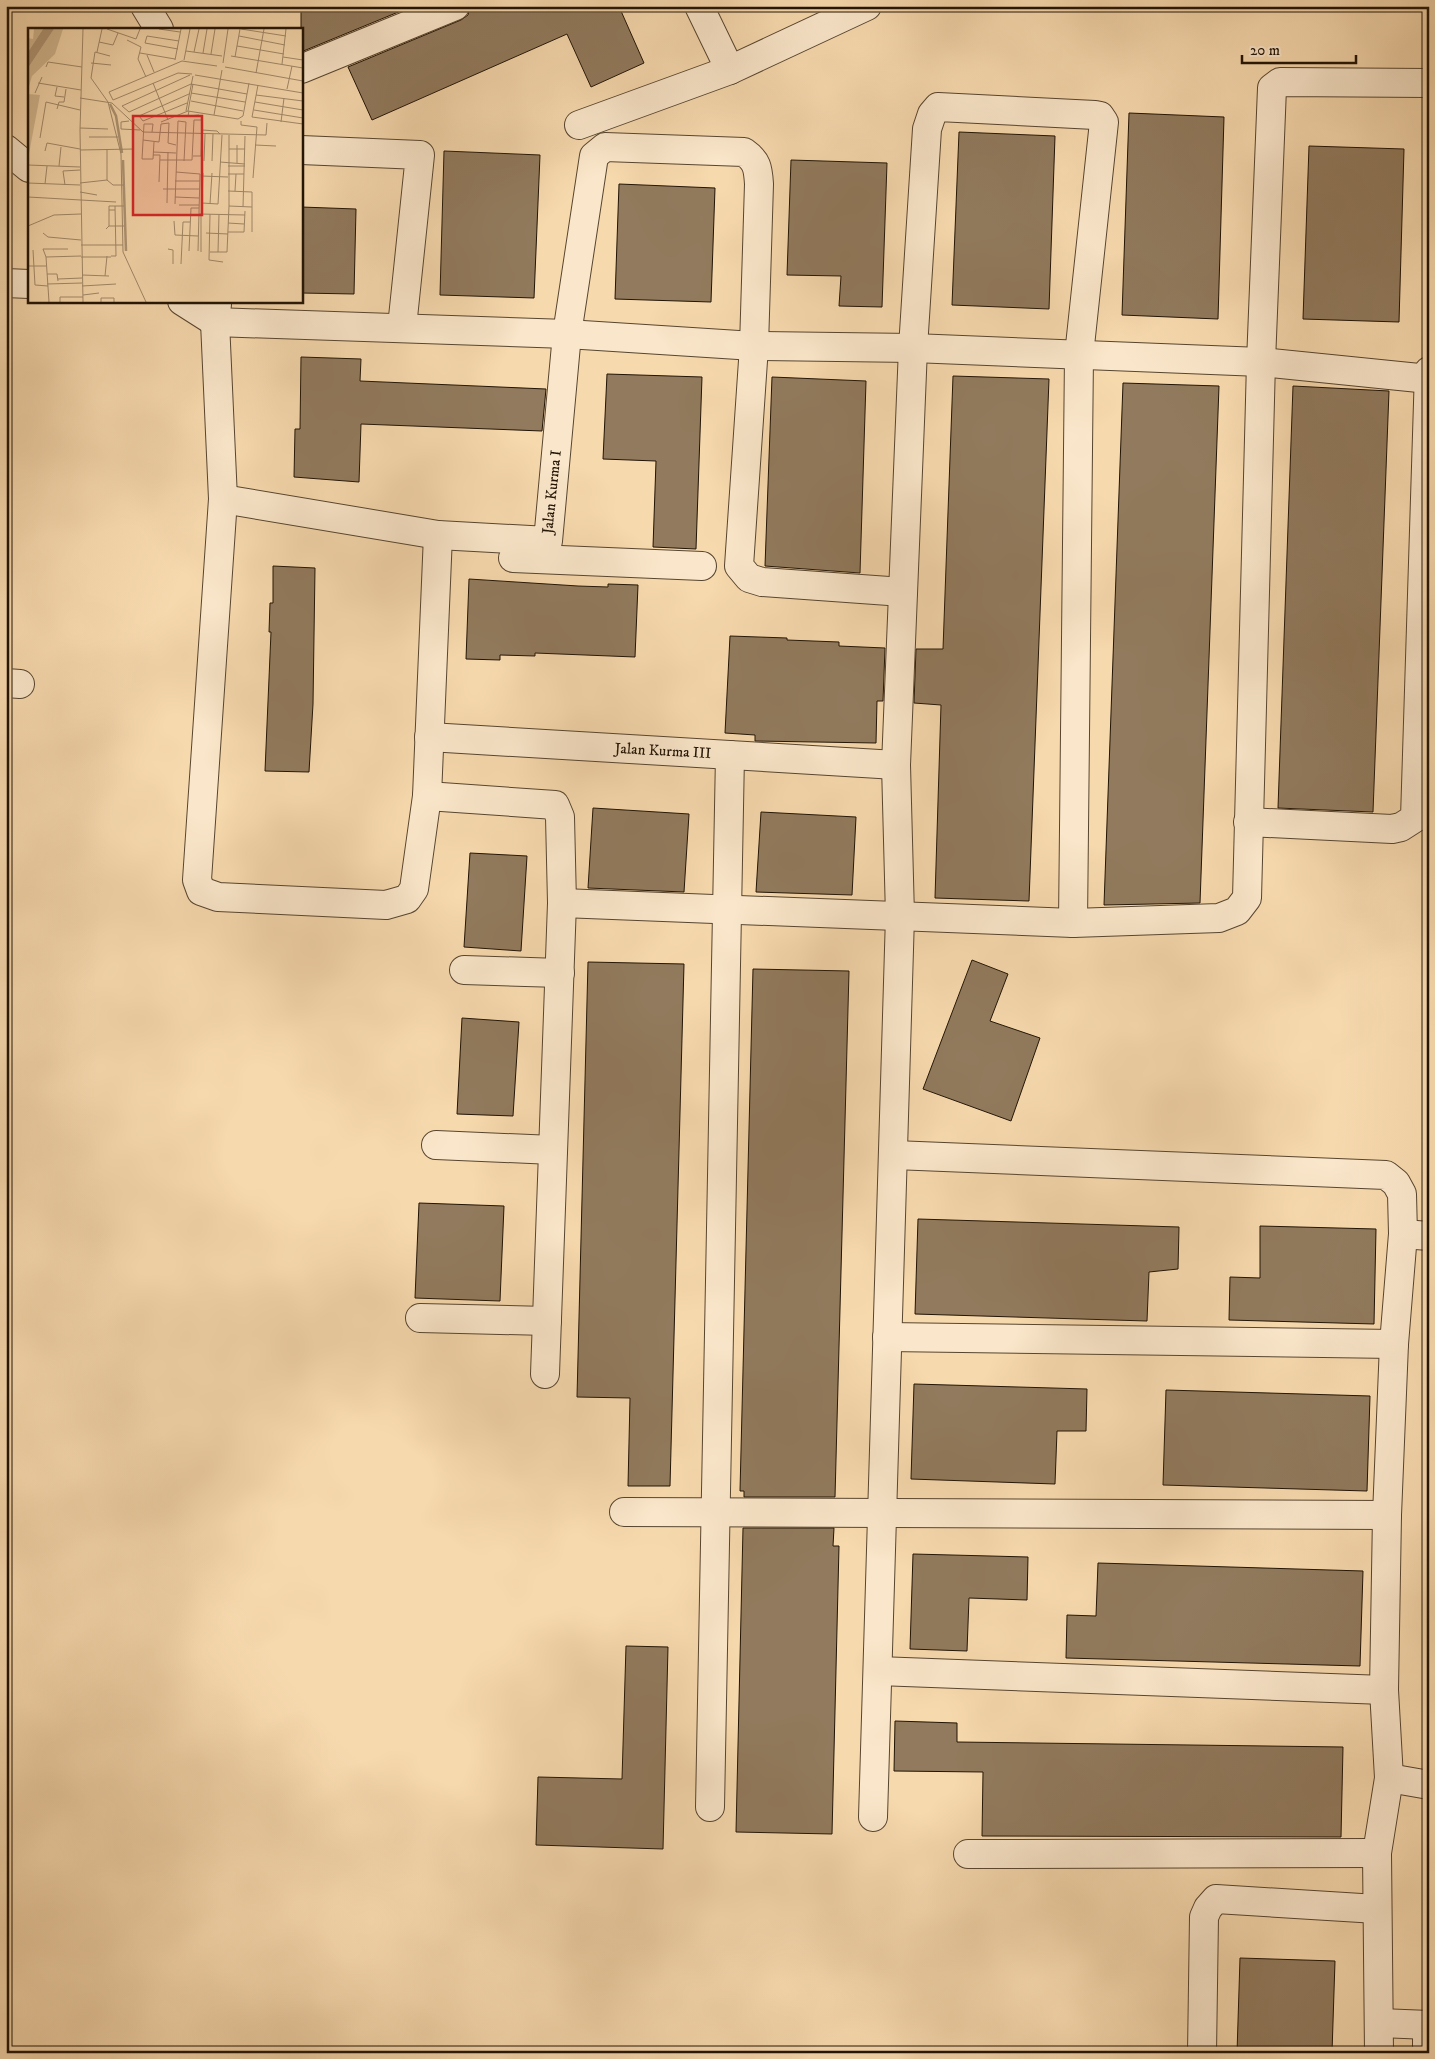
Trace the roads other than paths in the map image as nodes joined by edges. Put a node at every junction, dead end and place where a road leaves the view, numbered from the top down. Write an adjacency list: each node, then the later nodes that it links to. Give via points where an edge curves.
1 (145, 6): 5 (street)
2 (455, 6): 6 (street)
3 (699, 6): 7 (street)
4 (867, 6): 7 (street)
5 (157, 28)
6 (302, 69)
7 (730, 70): 9 (street)
8 (1429, 83): 22 (street, via 1280,82 1272,88)
9 (579, 126)
10 (6, 149): 12 (street)
11 (302, 150): 17 (street, via 420,154)
12 (28, 167)
13 (6, 283): 14 (street)
14 (28, 284)
15 (185, 302): 16 (street)
16 (216, 312): 17 (street); 24 (street)
17 (402, 327): 18 (street)
18 (567, 334): 19 (street); 19 (street, via 594,156 605,147 744,152 758,167); 25 (street, Jalan Kurma I, via 548,540)
19 (754, 346): 20 (street); 27 (street, via 739,566 749,578 762,582)
20 (913, 348): 21 (street); 21 (street, via 927,129 938,107 1095,115 1104,122); 27 (street)
21 (1080, 355): 22 (street); 36 (street)
22 (1261, 362): 23 (street); 32 (street)
23 (1428, 376): 32 (street, via 1415,818 1392,829)
24 (223, 499): 25 (street); 31 (street, via 197,880 201,891 218,897 386,905 407,899 414,889)
25 (437, 545): 26 (street); 28 (street)
26 (702, 566)
27 (903, 592): 30 (street)
28 (430, 737): 29 (street, Jalan Kurma III); 31 (street)
29 (730, 755): 30 (street, Jalan Kurma III); 34 (street)
30 (896, 766): 35 (street)
31 (427, 796): 33 (street, via 555,805 560,817)
32 (1248, 822): 36 (street, via 1247,898 1237,911 1219,918)
33 (562, 903): 34 (street); 38 (street)
34 (727, 910): 35 (street); 49 (street)
35 (900, 916): 36 (street); 41 (street)
36 (1072, 923)
37 (464, 970): 38 (street)
38 (560, 973): 40 (street)
39 (436, 1145): 40 (street)
40 (553, 1150): 44 (street)
41 (894, 1155): 42 (street, via 1386,1176 1396,1183 1402,1194); 45 (street)
42 (1416, 1235): 46 (street)
43 (420, 1318): 44 (street)
44 (547, 1322): 47 (street)
45 (887, 1337): 46 (street); 50 (street)
46 (1394, 1344): 51 (street)
47 (545, 1374)
48 (624, 1512): 49 (street)
49 (714, 1513): 50 (street); 56 (street)
50 (884, 1514): 51 (street); 52 (street)
51 (1387, 1515): 53 (street)
52 (878, 1671): 53 (street); 57 (street)
53 (1384, 1690): 54 (street)
54 (1389, 1778): 55 (street); 58 (street)
55 (1429, 1785)
56 (710, 1807)
57 (873, 1817)
58 (1377, 1853): 59 (street); 60 (street)
59 (968, 1854)
60 (1377, 1909): 61 (street); 63 (street, via 1216,1899 1204,1917)
61 (1380, 2023): 62 (street); 64 (street)
62 (1428, 2025): 65 (street)
63 (1202, 2053)
64 (1379, 2053)
65 (1427, 2053)

